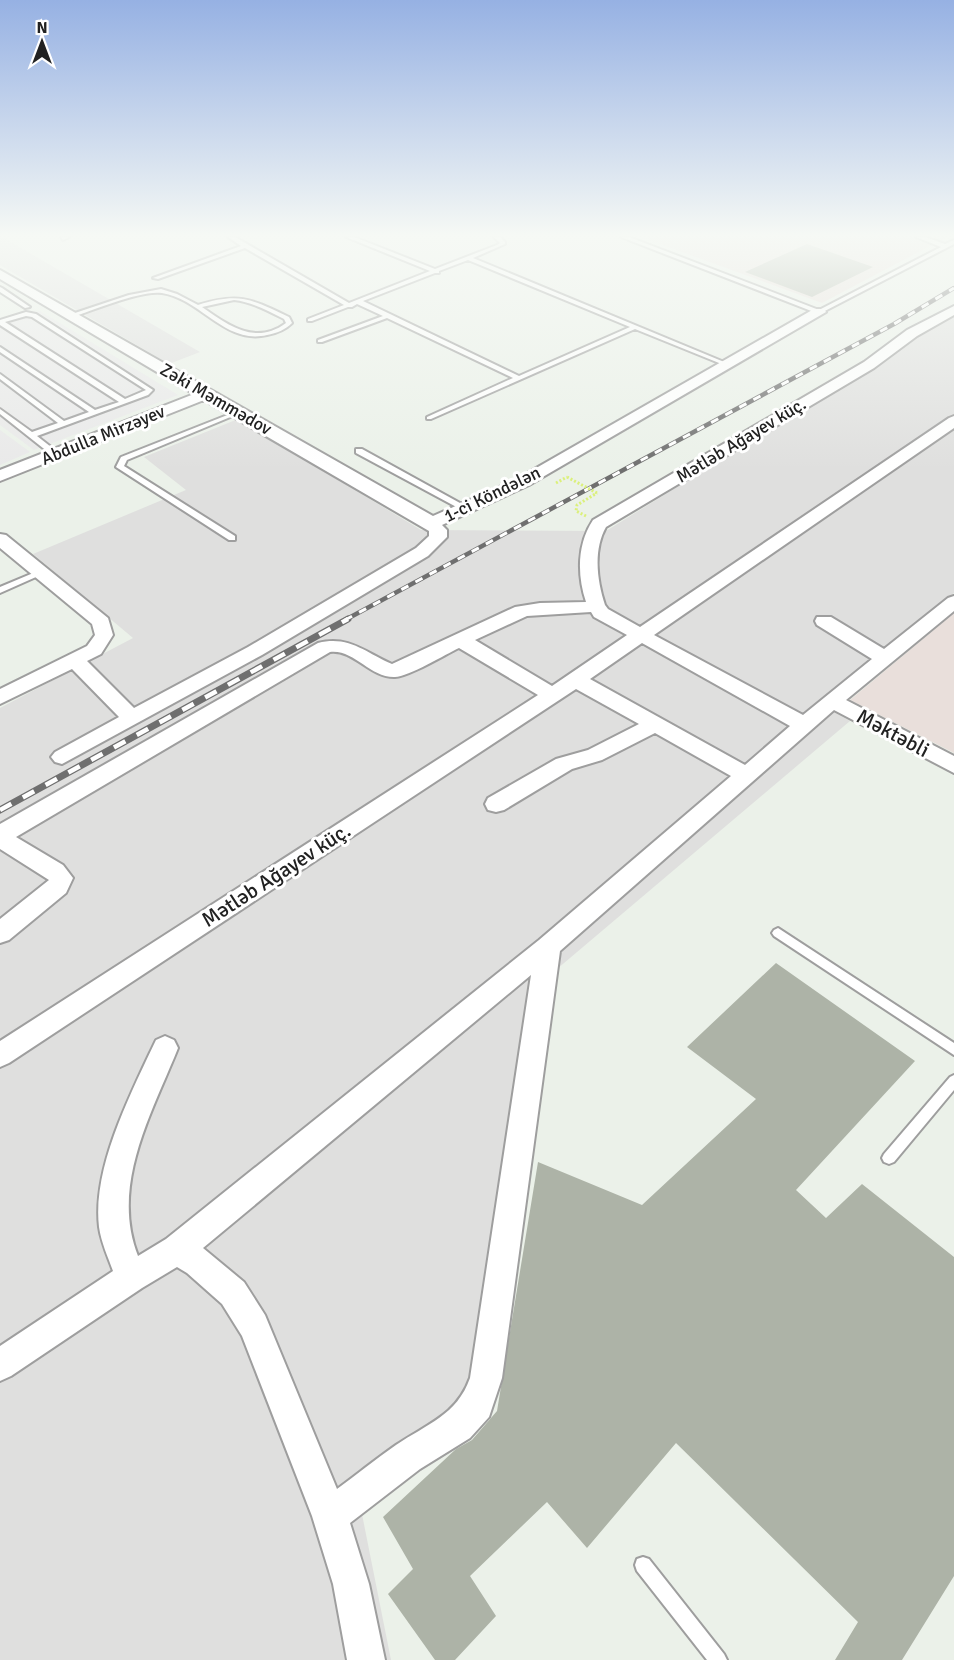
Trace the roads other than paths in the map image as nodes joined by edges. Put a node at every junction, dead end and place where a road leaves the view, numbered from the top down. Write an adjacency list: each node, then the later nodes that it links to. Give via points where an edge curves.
1 (24, 314): 13 (lane)
2 (29, 314): 21 (lane, via 150,390)
3 (209, 314): 4 (lane, via 250,337 274,332 289,323)
4 (279, 314)
5 (326, 314): 12 (lane)
6 (384, 314): 11 (lane)
7 (605, 314): 14 (lane)
8 (815, 314): 17 (street, 1-ci Köndələn)
9 (946, 314): 39 (street, Mətləb Ağayev küç., via 599,524 590,539 588,553)
10 (72, 315): 20 (street, Zəki Məmmədov)
11 (387, 316): 15 (lane); 19 (lane)
12 (310, 320)
13 (0, 322): 21 (lane)
14 (635, 327): 17 (lane); 19 (lane)
15 (320, 341)
16 (0, 349): 24 (lane)
17 (726, 364): 32 (street, 1-ci Köndələn, via 523,482)
18 (0, 376): 27 (lane)
19 (518, 378): 25 (lane)
20 (206, 394): 23 (street, Zəki Məmmədov); 30 (street, Abdulla Mirzəyev)
21 (124, 402): 24 (lane)
22 (0, 411): 28 (lane)
23 (237, 412): 33 (street, Zəki Məmmədov); 34 (lane, via 124,459 120,467)
24 (94, 413): 27 (lane)
25 (429, 418)
26 (954, 421): 41 (street, Mətləb Ağayev küç.)
27 (63, 424): 28 (lane)
28 (32, 435): 30 (lane)
29 (359, 451): 32 (lane)
30 (56, 454): 31 (street, Abdulla Mirzəyev)
31 (0, 476)
32 (465, 508): 33 (street, 1-ci Köndələn)
33 (432, 523): 49 (street, 1-ci Köndələn, via 438,537 422,552)
34 (232, 538)
35 (0, 539): 36 (street)
36 (41, 573): 37 (lane); 44 (street, via 103,627 100,644)
37 (0, 590)
38 (954, 602): 43 (street)
39 (595, 606): 41 (street, via 610,620); 42 (street, via 522,611)
40 (824, 621): 43 (street)
41 (640, 635): 45 (street, Mətləb Ağayev küç.); 51 (street)
42 (462, 641): 46 (street); 56 (street, via 394,671 384,670 345,645 325,647)
43 (885, 658): 48 (street)
44 (75, 660): 47 (street); 49 (street)
45 (576, 680): 46 (street, Mətləb Ağayev küç.); 50 (street)
46 (553, 695): 62 (street, Mətləb Ağayev küç.)
47 (0, 697)
48 (832, 701): 51 (street); 53 (street, Məktəbli)
49 (132, 718): 52 (street, 1-ci Köndələn)
50 (655, 725): 54 (street); 55 (street, via 595,755 564,764)
51 (804, 725): 54 (street)
52 (62, 757)
53 (954, 765)
54 (746, 775): 59 (street)
55 (496, 804)
56 (0, 836): 57 (street, via 61,878 58,887)
57 (0, 933)
58 (778, 933): 61 (lane)
59 (548, 947): 65 (street); 68 (street, via 486,1378 477,1406 458,1426 408,1457)
60 (165, 1048): 66 (street, via 116,1172 114,1230)
61 (954, 1050)
62 (0, 1055)
63 (954, 1081): 64 (lane)
64 (889, 1158)
65 (177, 1250): 66 (street); 68 (street, via 198,1262 233,1293 254,1326)
66 (131, 1276): 67 (street)
67 (0, 1365)
68 (330, 1516): 70 (street, via 351,1584)
69 (643, 1565): 71 (lane)
70 (366, 1660)
71 (718, 1660)

